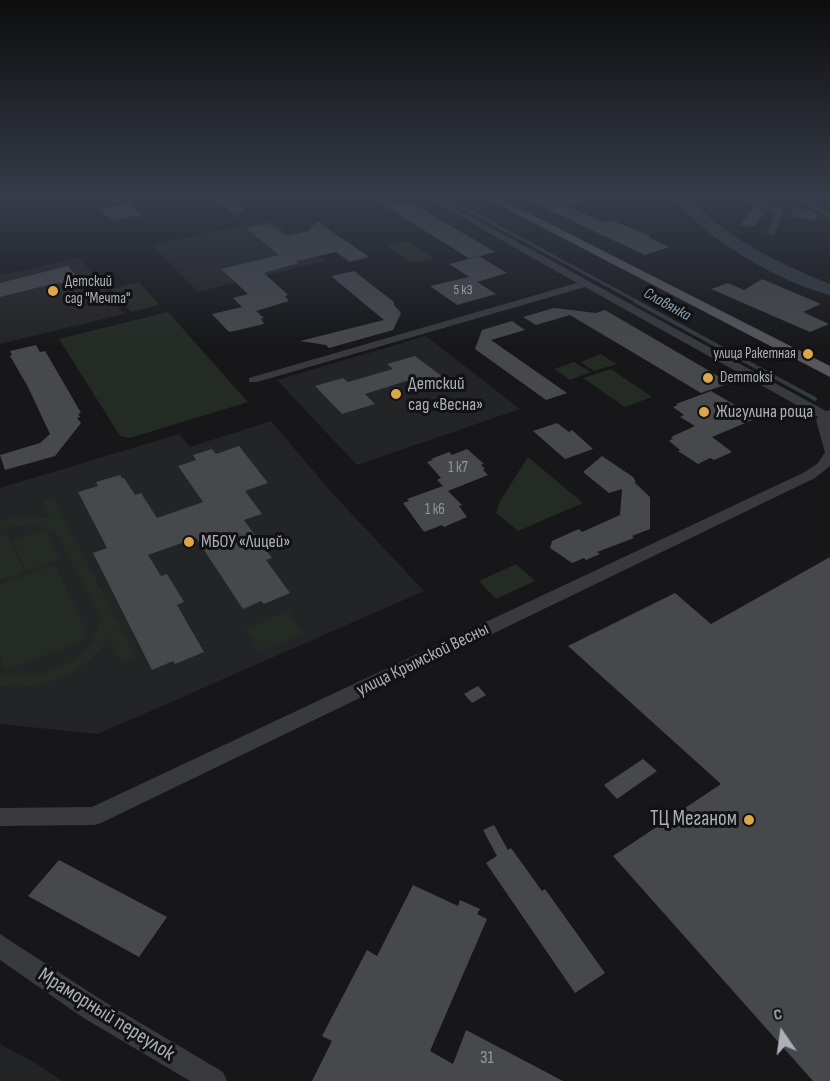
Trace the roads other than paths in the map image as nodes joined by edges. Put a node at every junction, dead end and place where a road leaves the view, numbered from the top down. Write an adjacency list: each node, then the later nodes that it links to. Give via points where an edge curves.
1 (522, 247): 3 (street)
2 (587, 247): 4 (main road)
3 (587, 283): 5 (street); 6 (street)
4 (830, 372)
5 (253, 380)
6 (828, 415): 7 (street, улица Крымской Весны, via 822,425)
7 (830, 453): 8 (street, улица Крымской Весны, via 823,466 791,484 94,816)
8 (0, 817)
9 (0, 946): 10 (street, Мраморный переулок, via 91,1008)
10 (214, 1081)

